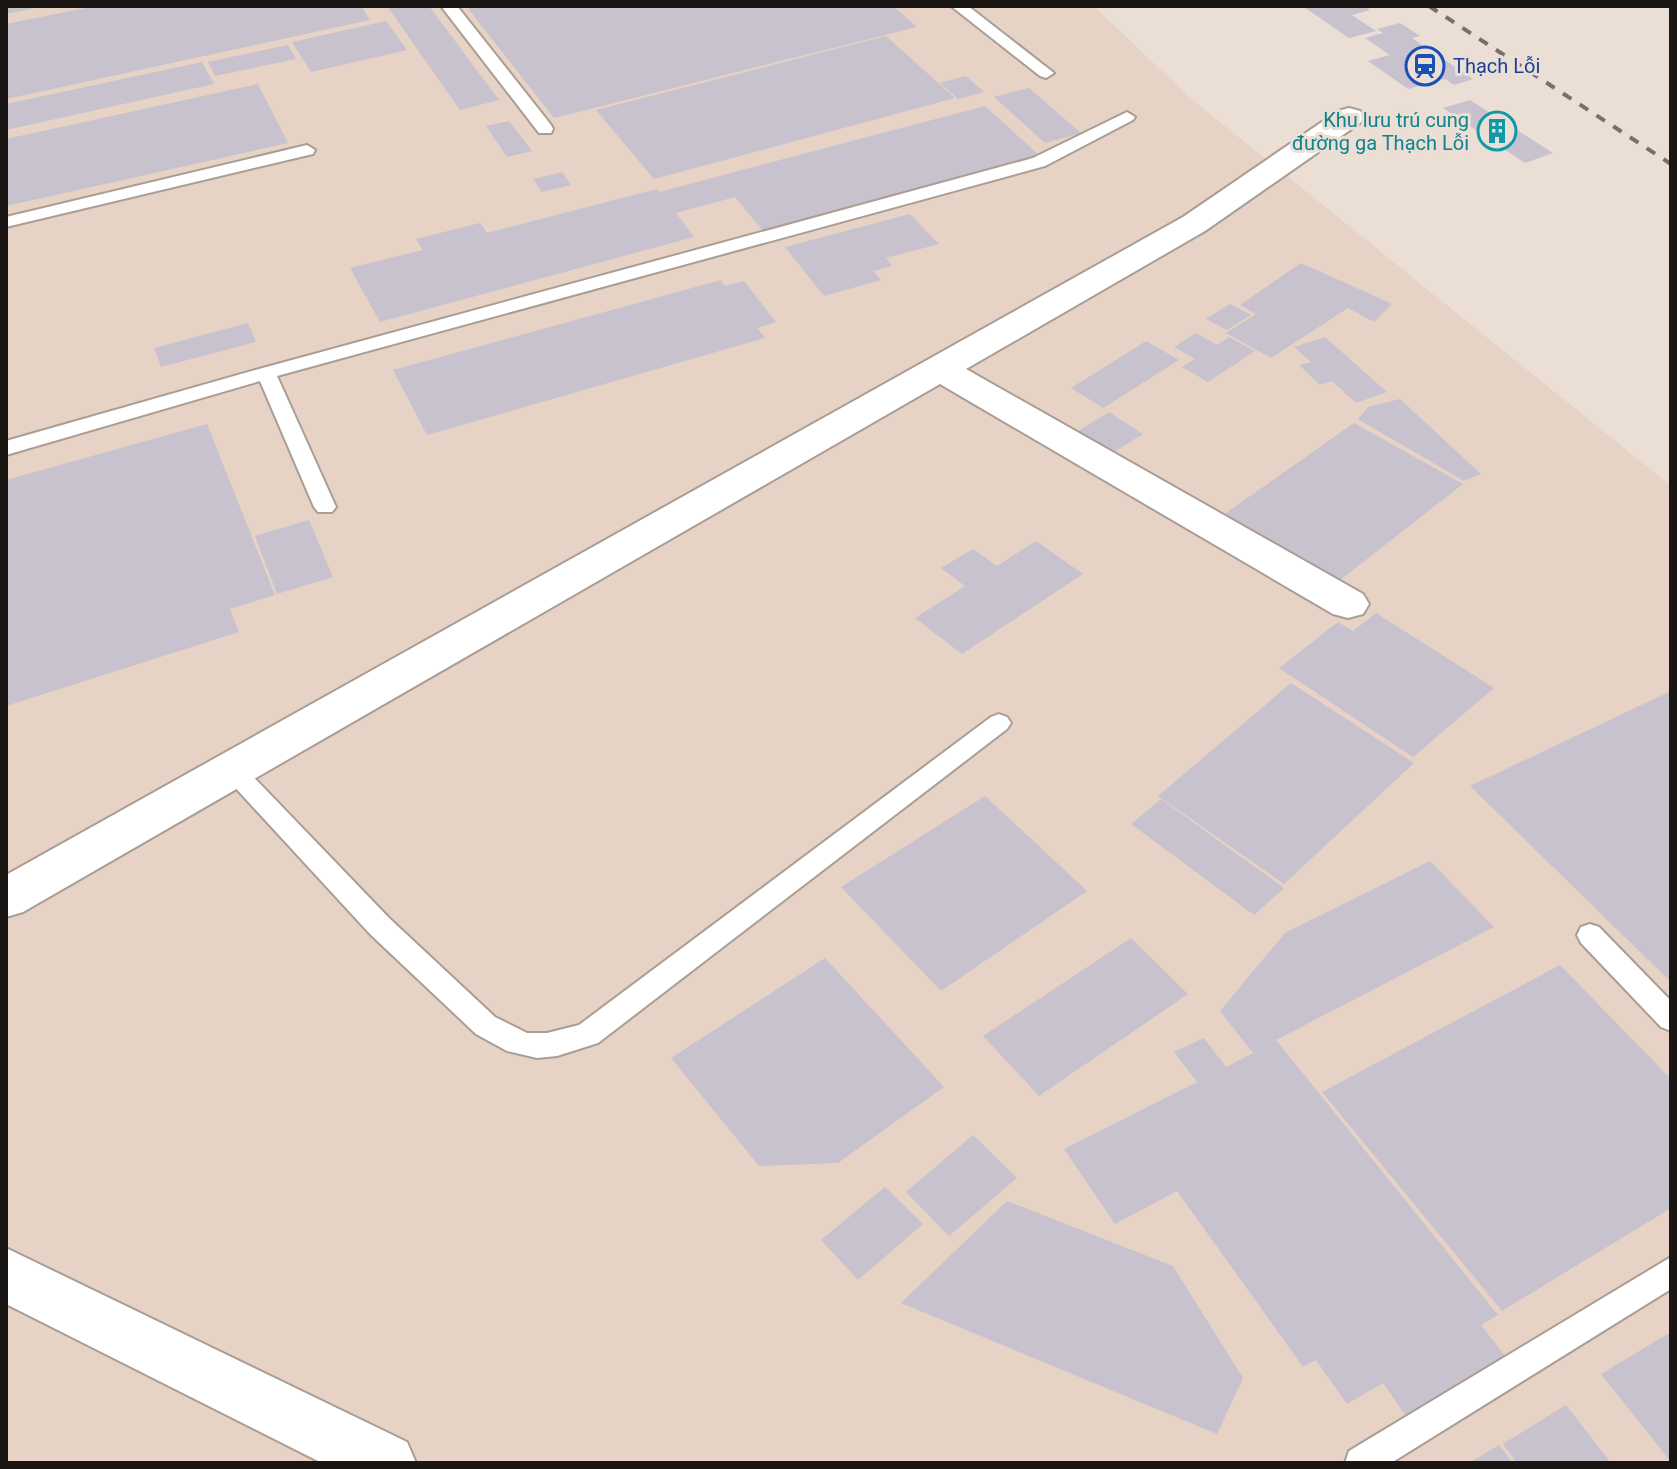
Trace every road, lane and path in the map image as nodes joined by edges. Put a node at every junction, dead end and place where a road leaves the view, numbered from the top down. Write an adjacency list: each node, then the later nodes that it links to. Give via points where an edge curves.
1 (449, 6): 6 (lane)
2 (959, 6): 3 (lane)
3 (1046, 73)
4 (1127, 117): 10 (lane, via 1039,162)
5 (1349, 117): 9 (street, via 1194,224)
6 (545, 129)
7 (307, 150): 8 (lane)
8 (6, 222)
9 (939, 368): 13 (street); 15 (street)
10 (266, 373): 11 (lane); 12 (lane)
11 (6, 448)
12 (325, 507)
13 (1348, 604)
14 (999, 723): 15 (lane, via 588,1034 552,1046 506,1038 473,1015 396,943)
15 (231, 770): 16 (street)
16 (6, 898)
17 (1590, 935): 18 (lane)
18 (1671, 1019)
19 (1671, 1272): 22 (lane)
20 (6, 1275): 21 (street)
21 (386, 1463)
22 (1361, 1463)

